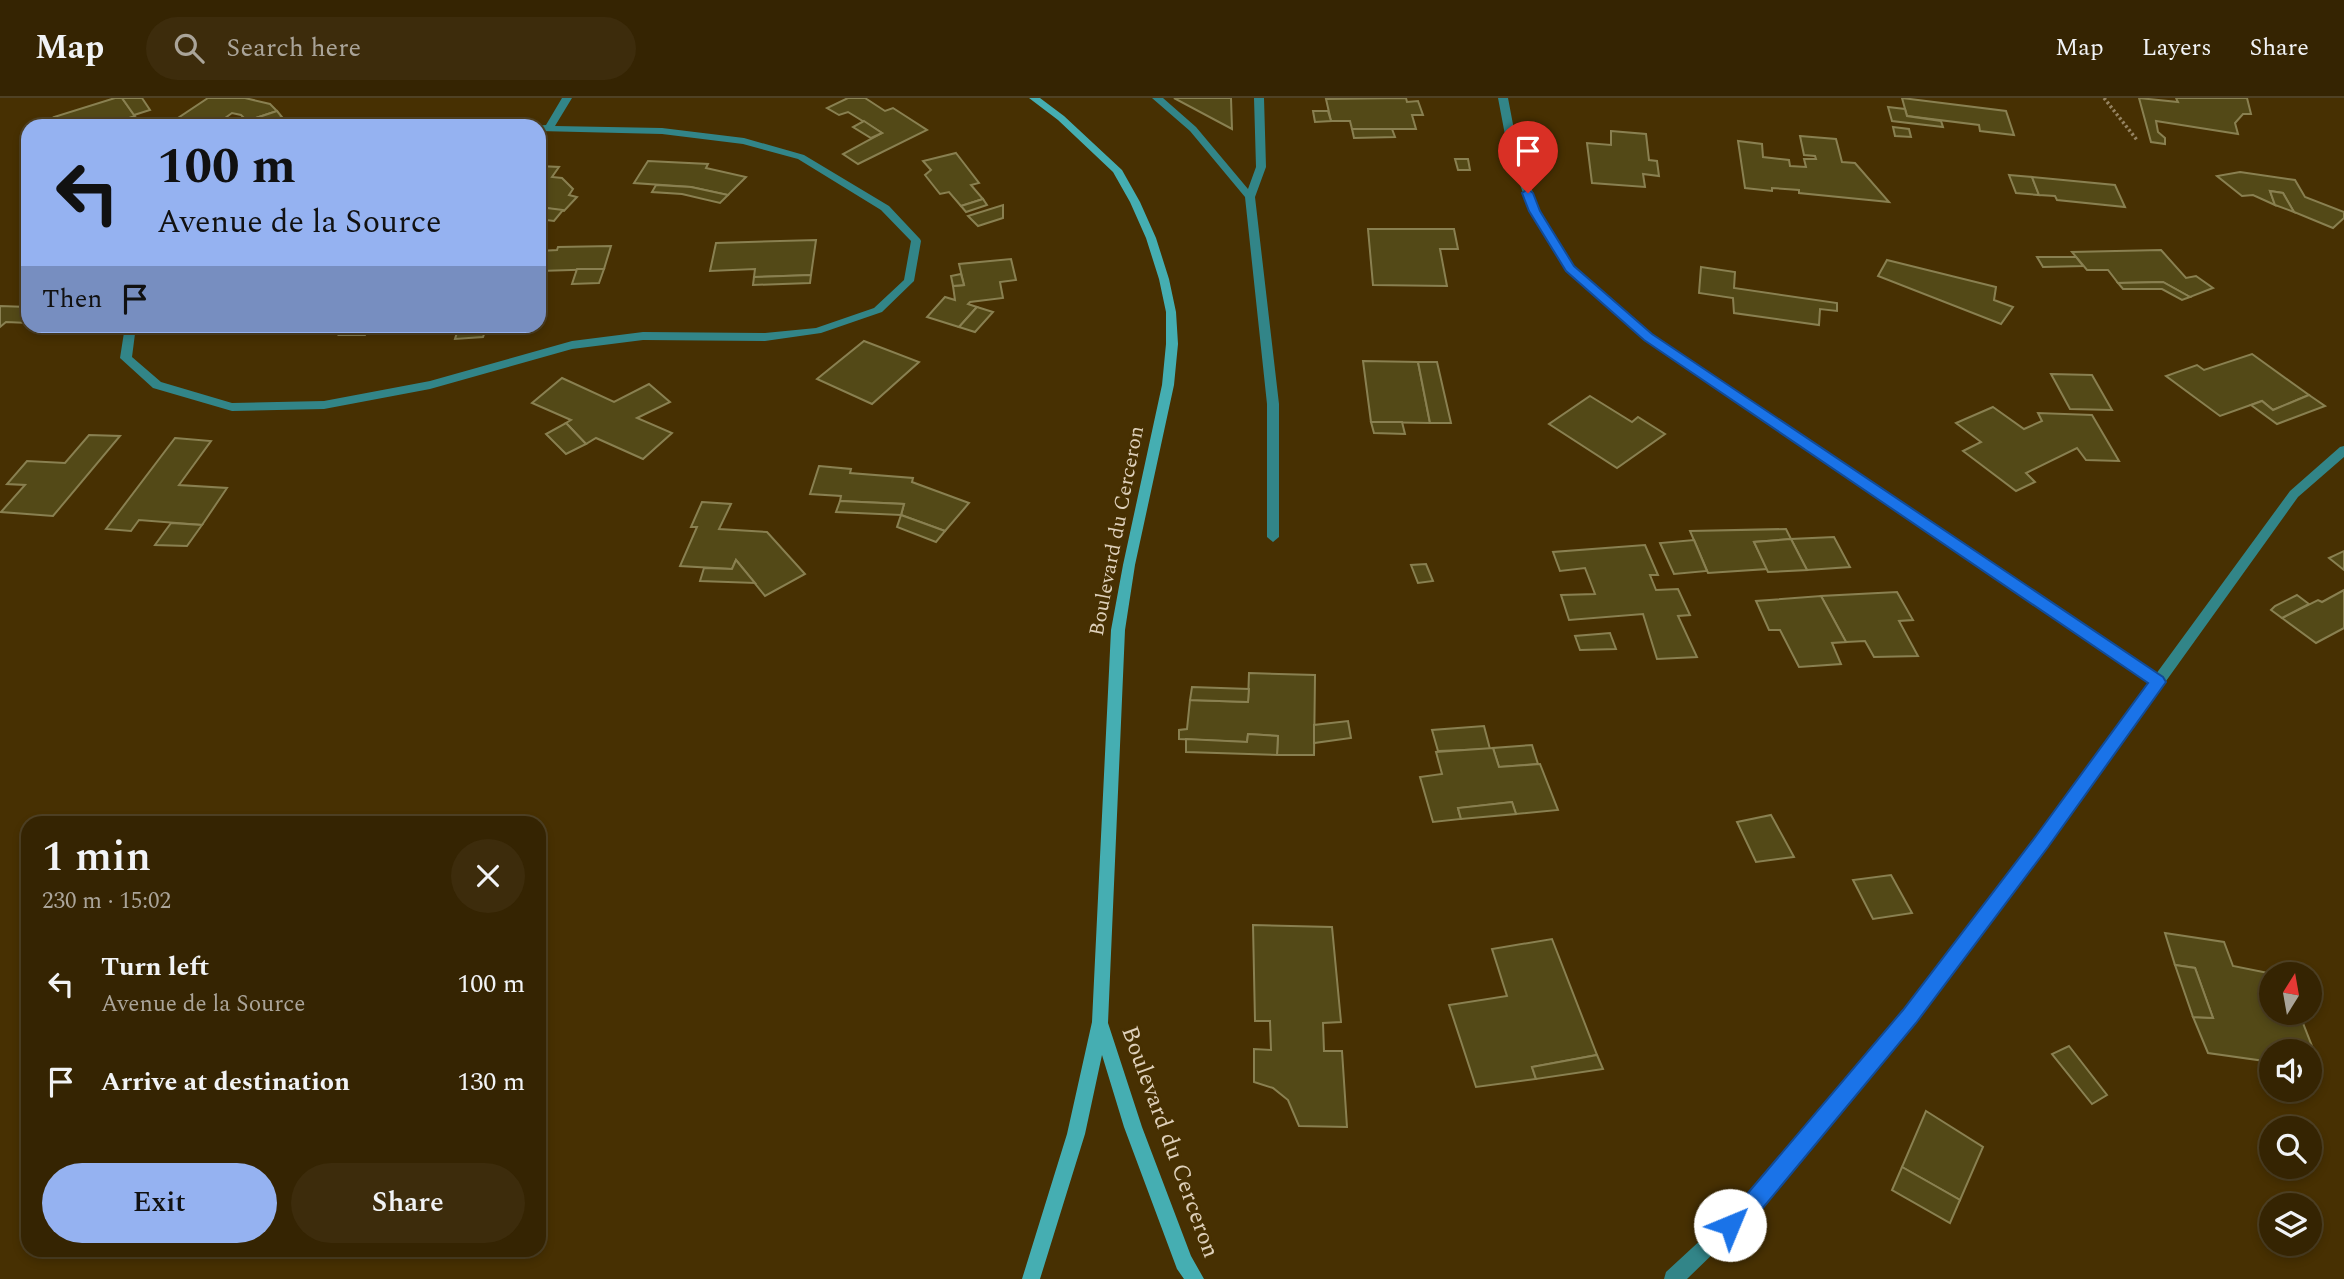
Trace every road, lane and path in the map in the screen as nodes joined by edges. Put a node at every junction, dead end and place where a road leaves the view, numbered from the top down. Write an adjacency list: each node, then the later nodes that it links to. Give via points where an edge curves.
1 (567, 98): 7 (street)
2 (1034, 98): 15 (main road, Boulevard du Cerceron, via 1117,170 1152,238 1171,312 1168,385 1118,630)
3 (1157, 98): 10 (street, via 1193,129)
4 (1259, 98): 10 (street, via 1261,167)
5 (1503, 98): 14 (street, via 1514,156 1535,211 1570,268 1648,337)
6 (2104, 98): 9 (path)
7 (546, 125)
8 (546, 128): 11 (street, via 662,131 731,139 801,157 885,208 916,241 909,281 878,310 817,331 765,337 643,336 572,345 430,385 324,405 232,407 157,385 126,358)
9 (2137, 140)
10 (1250, 197): 13 (street, via 1273,404)
11 (130, 333)
12 (2344, 450): 14 (street, via 2294,494)
13 (1273, 537)
14 (2158, 682): 18 (street, via 1909,1017 1749,1207)
15 (1100, 1022): 16 (main road, Boulevard du Cerceron, via 1076,1134); 17 (main road, Boulevard du Cerceron, via 1133,1128 1184,1262)
16 (1031, 1279)
17 (1195, 1279)
18 (1673, 1279)

